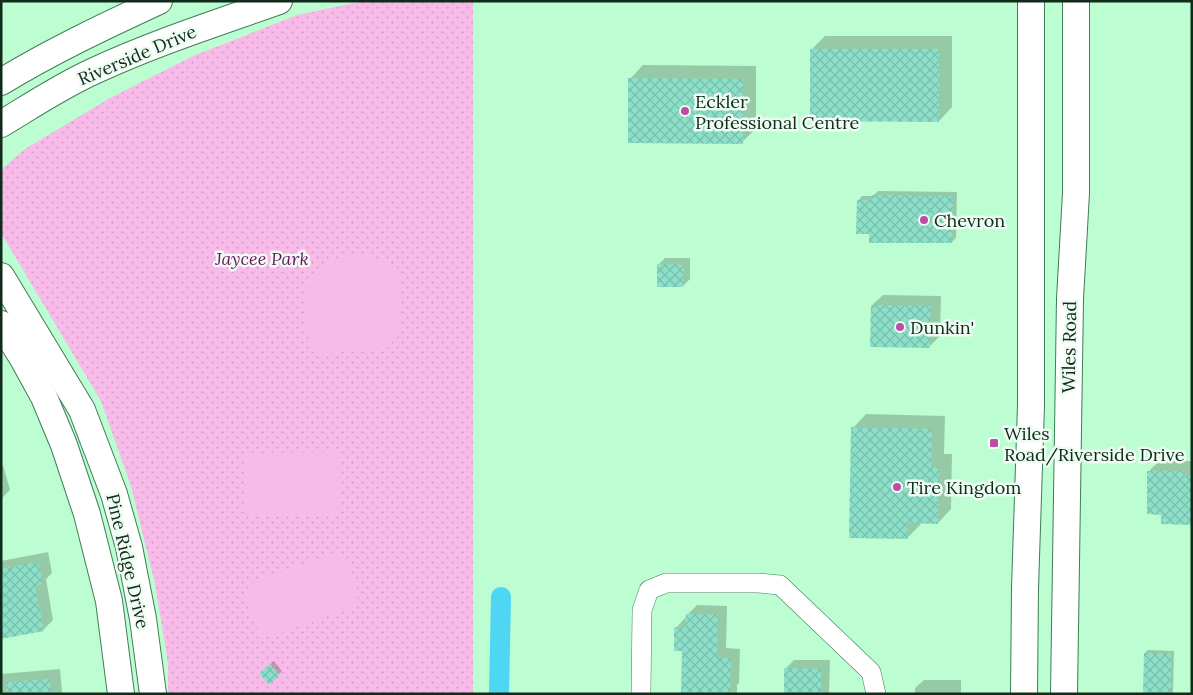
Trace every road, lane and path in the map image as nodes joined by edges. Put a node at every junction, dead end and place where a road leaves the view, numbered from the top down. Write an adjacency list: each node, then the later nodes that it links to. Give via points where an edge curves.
1 (159, 1): 5 (main road, Riverside Drive, via 84,36)
2 (279, 1): 6 (main road, Riverside Drive, via 183,34 93,71)
3 (1031, 1): 13 (main road, via 1031,404)
4 (1076, 1): 14 (main road, Wiles Road, via 1076,193 1070,299)
5 (1, 82)
6 (1, 124)
7 (1, 276): 10 (main road, Pine Ridge Drive, via 82,410 114,494 129,548)
8 (1, 324): 9 (main road, Pine Ridge Drive, via 44,397 87,514 109,601)
9 (121, 694)
10 (153, 694)
11 (641, 694): 12 (street, via 642,610 649,590 666,583 780,585 871,672)
12 (876, 694)
13 (1024, 694)
14 (1064, 694)

